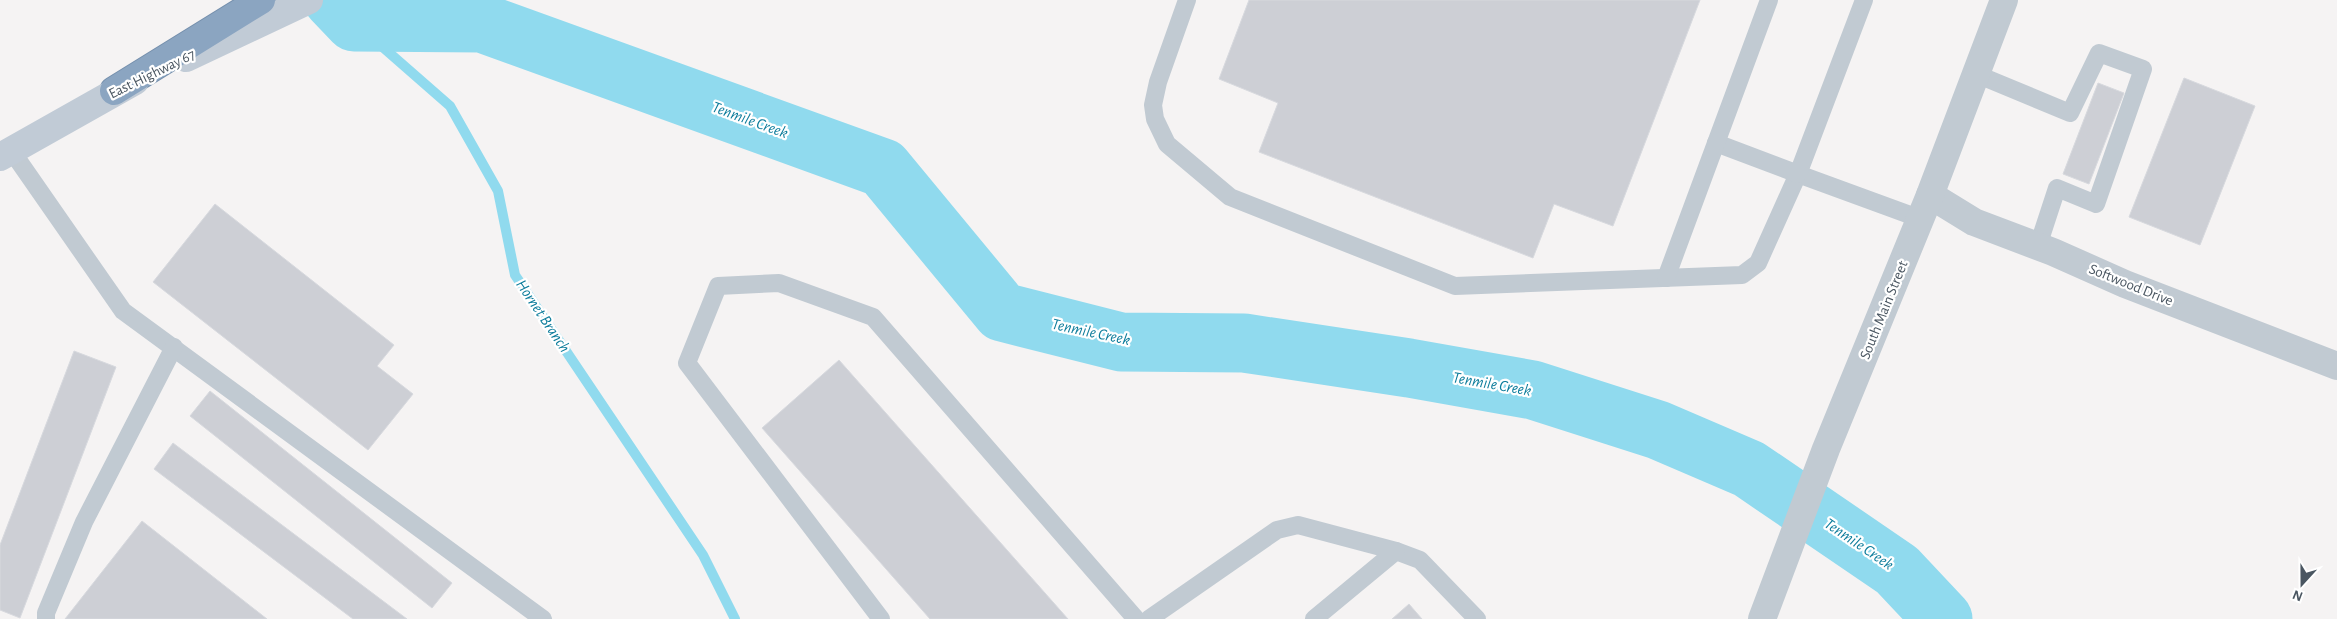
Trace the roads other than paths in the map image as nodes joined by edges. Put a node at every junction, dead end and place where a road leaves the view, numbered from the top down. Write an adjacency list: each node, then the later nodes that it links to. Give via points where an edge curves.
1 (261, 0): 8 (highway)
2 (309, 0): 8 (main road, East Highway 67)
3 (1187, 0): 14 (lane, via 1158,82 1153,105 1155,119 1166,144 1230,197 1456,286)
4 (1769, 0): 9 (lane)
5 (1864, 0): 11 (lane)
6 (2004, 0): 7 (street, South Main Street)
7 (1976, 74): 12 (street, South Main Street); 13 (lane, via 2070,113 2099,53 2143,69 2096,204 2057,188)
8 (114, 91): 10 (main road, East Highway 67)
9 (1716, 143): 11 (lane); 14 (lane)
10 (6, 153): 15 (lane, via 123,310)
11 (1798, 174): 12 (lane); 14 (lane, via 1758,263 1742,275)
12 (1926, 207): 13 (street, Softwood Drive); 25 (street, South Main Street, via 1826,449)
13 (2038, 246): 16 (street, Softwood Drive)
14 (1666, 278)
15 (174, 347): 18 (lane, via 84,522); 19 (lane)
16 (2337, 366)
17 (1396, 551): 22 (lane, via 1298,525 1278,530); 23 (lane); 24 (lane, via 1420,560)
18 (46, 619)
19 (544, 619)
20 (881, 619): 21 (lane, via 687,363 718,286 779,282 873,317)
21 (1136, 619)
22 (1149, 619)
23 (1314, 619)
24 (1477, 619)
25 (1762, 619)

